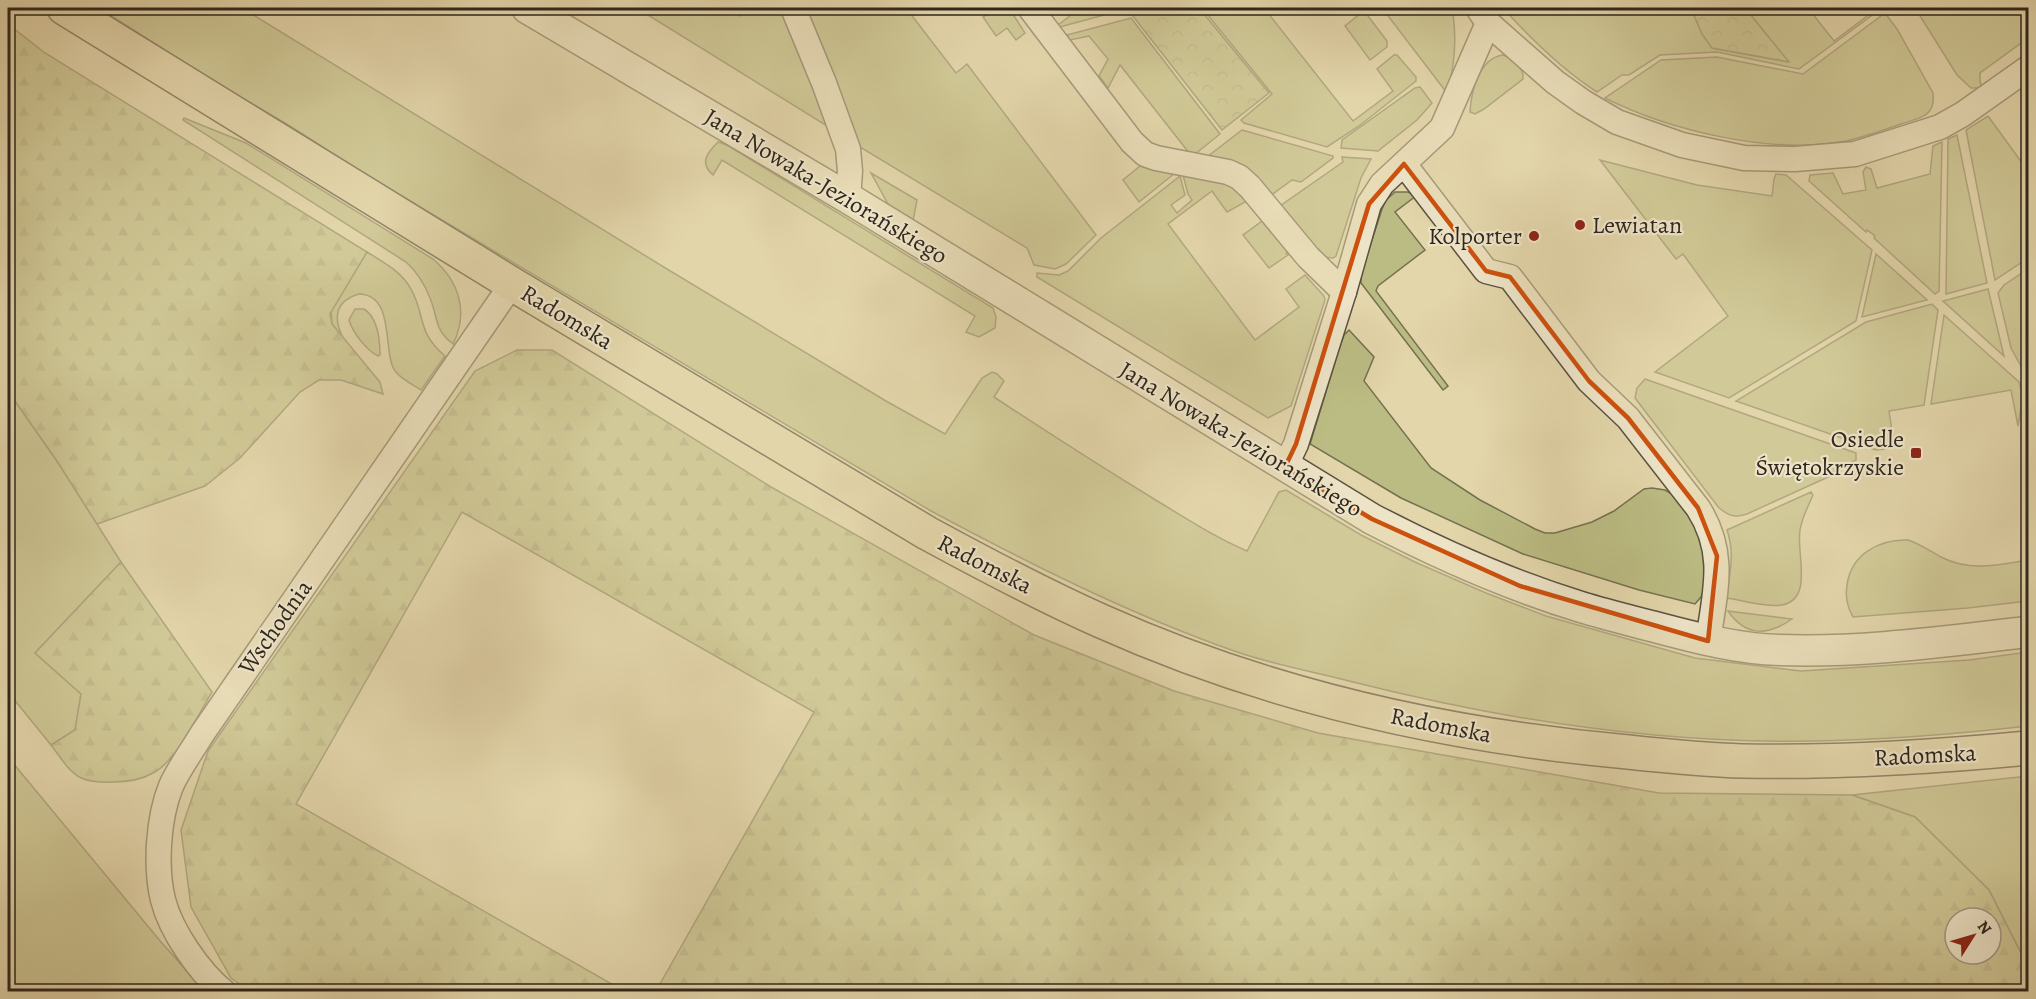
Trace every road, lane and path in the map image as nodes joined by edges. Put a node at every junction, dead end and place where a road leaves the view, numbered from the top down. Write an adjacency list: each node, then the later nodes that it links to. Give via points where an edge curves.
1 (64, 8): 9 (main road, Radomska)
2 (527, 8): 8 (street, Jana Nowaka-Jeziorańskiego)
3 (793, 8): 8 (street, via 848,149)
4 (1030, 8): 10 (street, via 1145,154 1239,177)
5 (1483, 15): 6 (street, via 1555,82 1617,122 1682,145 1744,158 1855,154 1940,127); 7 (street, via 1442,128)
6 (2028, 68)
7 (1404, 164): 10 (street, via 1369,204); 13 (street, via 1486,271 1510,277 1589,381 1628,418 1703,516 1717,556)
8 (848, 198): 11 (street, Jana Nowaka-Jeziorańskiego)
9 (512, 284): 14 (main road, Radomska, via 994,570 1102,622 1243,674 1367,710 1467,732 1618,752 1784,762 1931,757); 15 (street, Wschodnia, via 202,734 171,786 158,851 164,901 183,944)
10 (1344, 292): 11 (street, via 1296,444)
11 (1285, 467): 13 (street, Jana Nowaka-Jeziorańskiego, via 1372,519 1486,573 1581,607)
12 (2028, 632): 13 (street, Jana Nowaka-Jeziorańskiego, via 1828,651 1778,650)
13 (1708, 641)
14 (2028, 748)
15 (224, 992)

